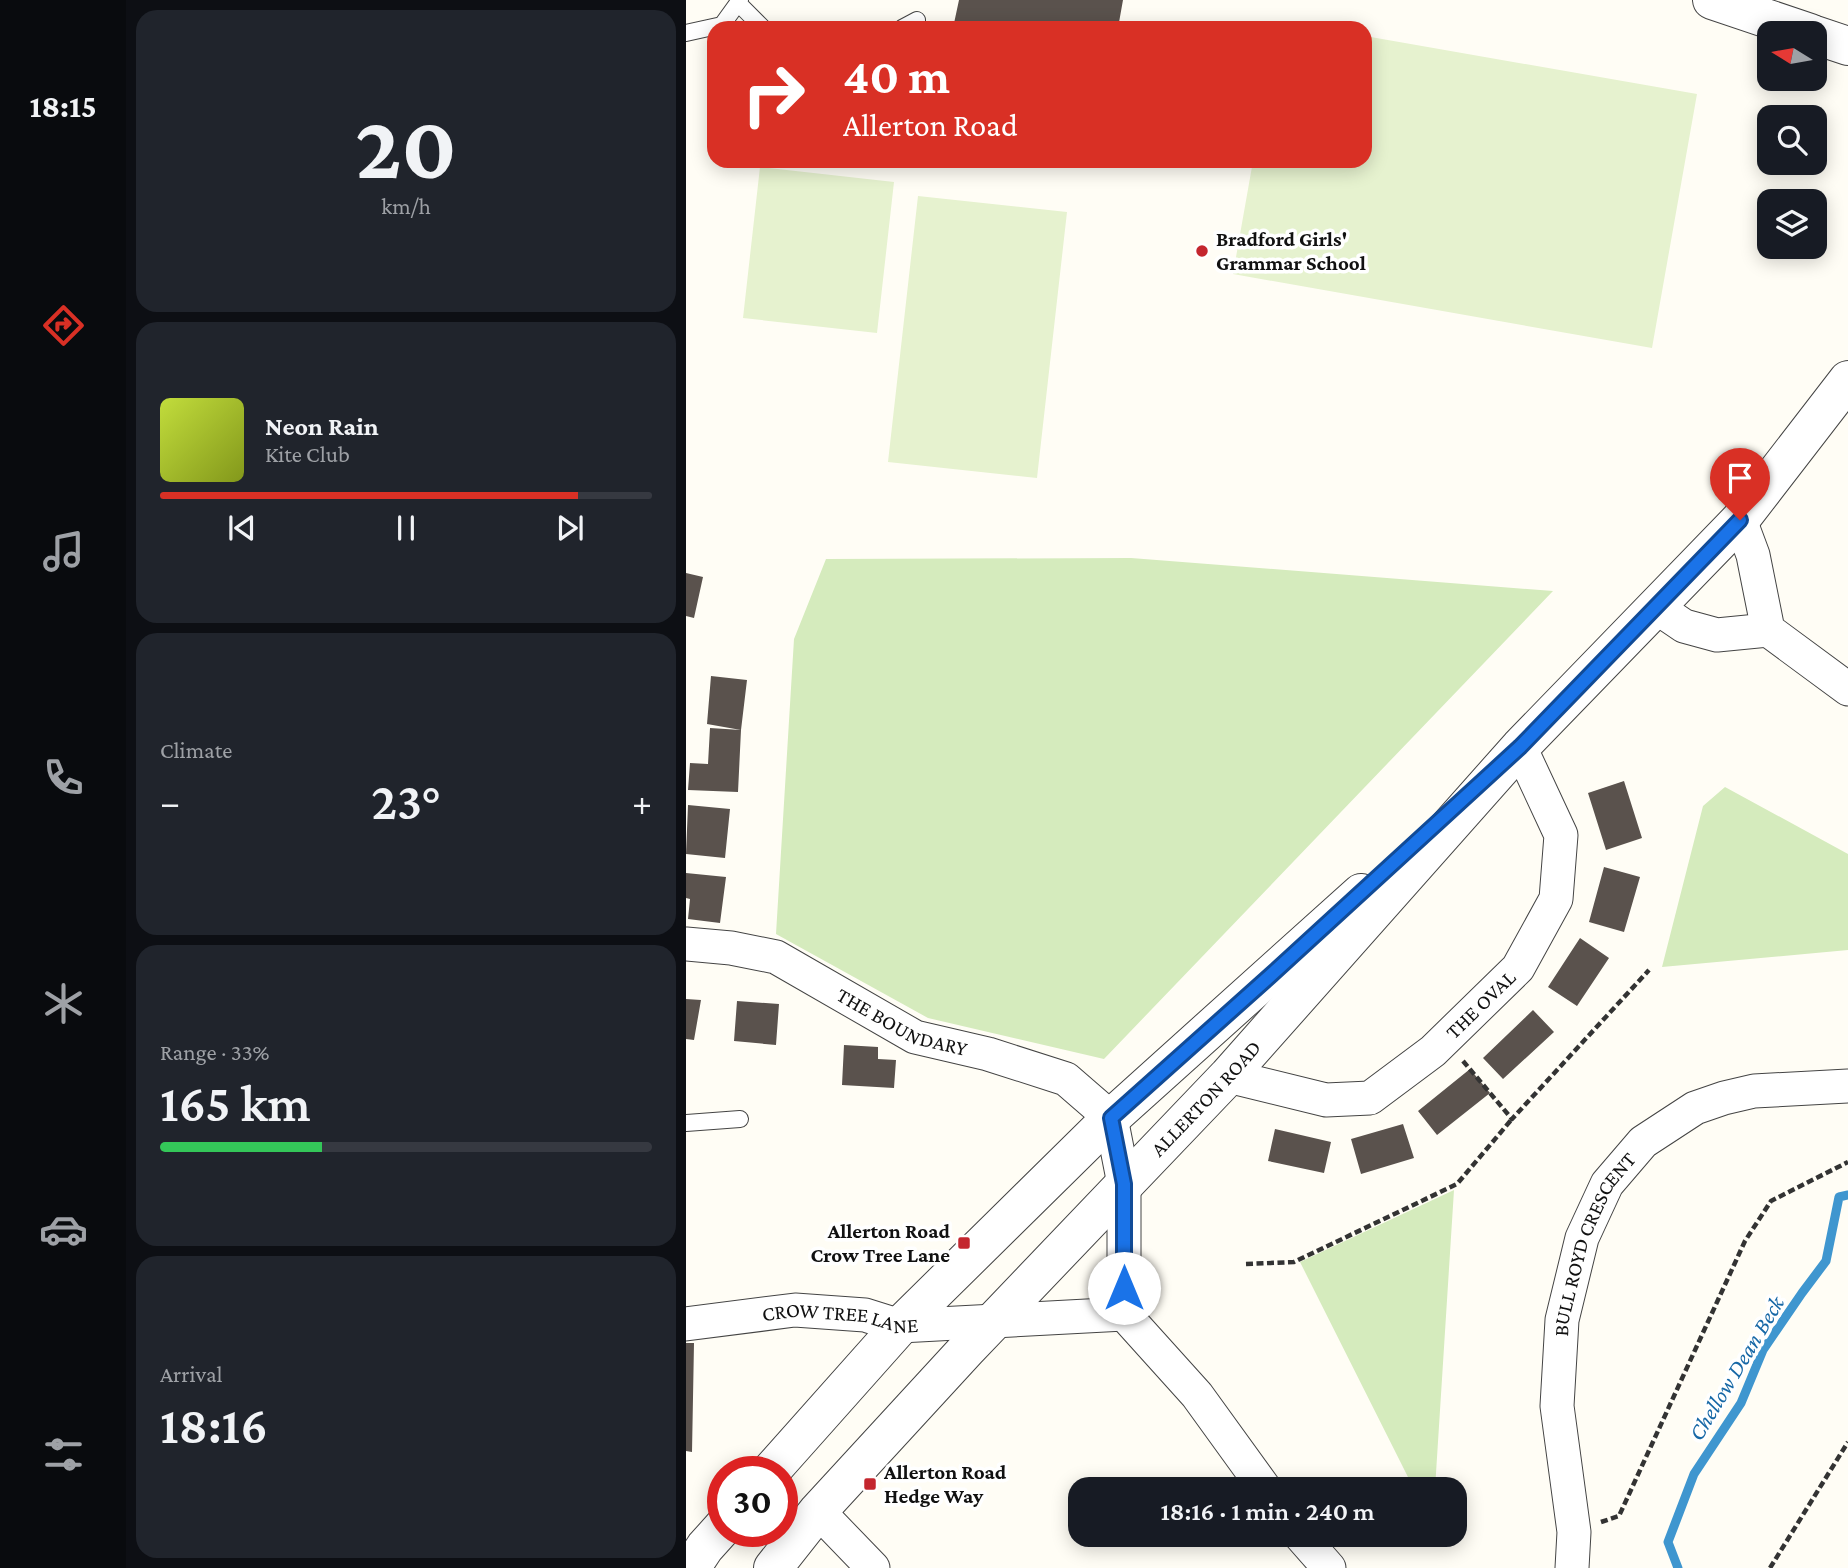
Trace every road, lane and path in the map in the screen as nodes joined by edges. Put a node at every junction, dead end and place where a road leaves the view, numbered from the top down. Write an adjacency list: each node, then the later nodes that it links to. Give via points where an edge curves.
1 (739, 2): 3 (lane); 4 (lane)
2 (1727, 2): 5 (street)
3 (725, 21)
4 (757, 21)
5 (1777, 21)
6 (707, 28): 7 (lane)
7 (686, 33)
8 (1827, 39): 9 (street)
9 (1848, 46)
10 (1848, 380): 11 (street, ALLERTON ROAD)
11 (1740, 520): 12 (street, ALLERTON ROAD); 13 (street, via 1754,555)
12 (1656, 607): 13 (street, via 1684,626 1717,635); 15 (street, ALLERTON ROAD)
13 (1768, 630): 14 (street)
14 (1848, 689)
15 (1520, 747): 18 (street, THE OVAL, via 1561,835 1556,899 1518,968); 19 (street, ALLERTON ROAD); 21 (street, ALLERTON ROAD)
16 (686, 944): 21 (street, THE BOUNDARY, via 776,957 915,1037 1066,1079)
17 (1649, 970): 23 (path)
18 (1445, 1039): 19 (street, THE OVAL, via 1370,1098 1326,1100); 23 (path)
19 (1228, 1076): 26 (street, ALLERTON ROAD)
20 (1848, 1086): 36 (street, BULL ROYD CRESCENT, via 1754,1091 1695,1108 1643,1142 1607,1184 1582,1238 1563,1320 1557,1406)
21 (1111, 1118): 26 (street); 31 (street, ALLERTON ROAD)
22 (740, 1119): 24 (lane)
23 (1512, 1119): 27 (path, via 1457,1184 1294,1262)
24 (686, 1123)
25 (1848, 1162): 36 (path, via 1771,1201 1745,1241 1619,1516)
26 (1124, 1184): 28 (street); 29 (street, ALLERTON ROAD)
27 (1246, 1264)
28 (1124, 1314): 29 (street, CROW TREE LANE); 34 (street, via 1198,1395)
29 (993, 1322): 31 (street, CROW TREE LANE); 35 (street, ALLERTON ROAD)
30 (686, 1324): 31 (street, CROW TREE LANE, via 795,1310 865,1315)
31 (900, 1326): 33 (street, ALLERTON ROAD)
32 (1848, 1442): 44 (path)
33 (784, 1456)
34 (1256, 1477)
35 (818, 1511): 40 (street, ALLERTON ROAD); 41 (street)
36 (1574, 1532): 43 (street, BULL ROYD CRESCENT)
37 (707, 1545): 39 (street)
38 (1311, 1547): 42 (street)
39 (691, 1568)
40 (774, 1568)
41 (873, 1568)
42 (1329, 1568)
43 (1572, 1568)
44 (1770, 1568)

